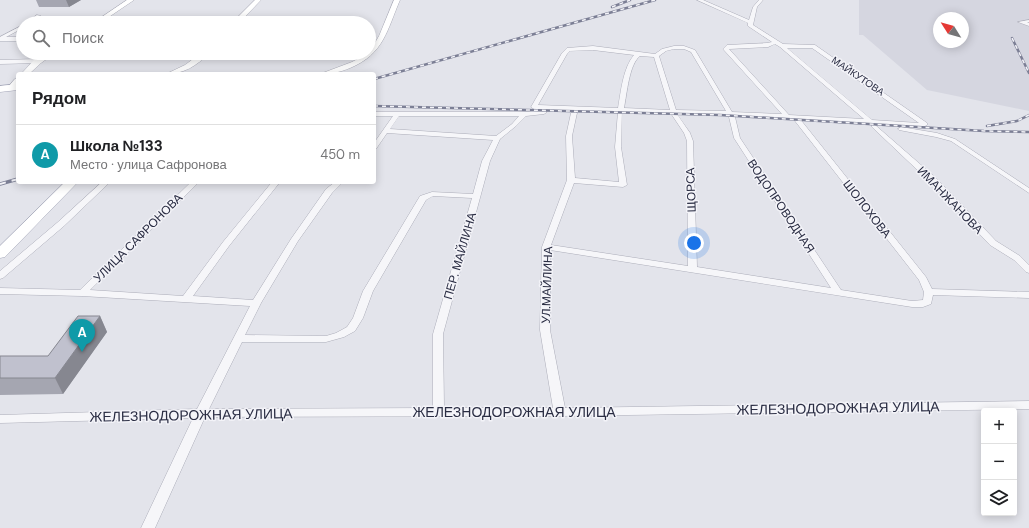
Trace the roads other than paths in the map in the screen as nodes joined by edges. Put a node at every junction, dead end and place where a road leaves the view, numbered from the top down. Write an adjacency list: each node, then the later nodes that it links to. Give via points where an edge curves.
1 (131, 0): 6 (street)
2 (258, 0): 7 (street)
3 (397, 0): 14 (street)
4 (699, 0): 9 (street)
5 (761, 0): 9 (street, via 755,7)
6 (107, 16)
7 (242, 16)
8 (1029, 21): 10 (street, via 1020,22)
9 (751, 22): 15 (street, ИМАНЖАНОВА, via 750,25)
10 (1029, 25)
11 (16, 30): 12 (street)
12 (0, 39): 13 (street)
13 (16, 39)
14 (376, 44)
15 (779, 44): 37 (street, via 726,49); 39 (street, ИМАНЖАНОВА); 39 (street, МАЙКУТОВА, via 813,46 925,122 923,125)
16 (641, 54): 17 (street); 30 (street, via 636,57 626,79); 30 (street, via 593,48 569,49 534,107)
17 (656, 56): 31 (street, ЩОРСА); 35 (street, ВОДОПРОВОДНАЯ, via 666,48 686,48 693,51)
18 (41, 60): 22 (street)
19 (359, 60): 26 (street)
20 (197, 61): 24 (street); 25 (street)
21 (0, 62): 22 (street)
22 (38, 62): 23 (street)
23 (27, 72)
24 (175, 72)
25 (193, 72)
26 (330, 72)
27 (16, 85): 28 (main road)
28 (0, 89)
29 (574, 112): 30 (street); 34 (street); 43 (street, УЛ.МАЙЛИНА, via 568,155)
30 (621, 112): 31 (street); 43 (street, via 618,147 622,185)
31 (674, 113): 35 (street); 53 (street, ЩОРСА, via 690,140)
32 (376, 114): 33 (street)
33 (397, 114): 34 (street); 40 (street)
34 (524, 114): 41 (street, ПЕР. МАЙЛИНА)
35 (731, 115): 36 (street); 57 (street, ВОДОПРОВОДНАЯ, via 743,149)
36 (750, 116): 37 (street); 38 (street)
37 (787, 116): 39 (street)
38 (797, 120): 39 (street); 60 (street, ШОЛОХОВА, via 923,279)
39 (872, 124): 49 (street, via 953,140); 54 (street, ИМАНЖАНОВА, via 933,180 993,244 1017,258)
40 (387, 131): 41 (street); 42 (street)
41 (497, 138): 50 (street, ПЕР. МАЙЛИНА, via 486,161)
42 (376, 145)
43 (571, 180): 51 (street, УЛ.МАЙЛИНА)
44 (70, 184): 52 (main road)
45 (104, 184): 55 (street, via 62,224)
46 (193, 184): 58 (street, УЛИЦА САФРОНОВА)
47 (274, 184): 61 (street)
48 (337, 184): 62 (street, via 294,241)
49 (1029, 191)
50 (476, 196): 63 (street, via 432,194 423,198 368,291 351,329 326,339); 67 (street, ПЕР. МАЙЛИНА, via 438,334)
51 (546, 247): 53 (street); 65 (street, УЛ.МАЙЛИНА, via 545,330)
52 (0, 254)
53 (693, 268): 57 (street)
54 (1029, 270)
55 (0, 276)
56 (0, 291): 58 (street)
57 (838, 292): 60 (street, via 912,304 923,304)
58 (82, 294): 61 (street)
59 (1029, 295): 60 (street)
60 (928, 297)
61 (186, 299): 62 (street)
62 (256, 303): 63 (street)
63 (239, 338): 66 (street)
64 (1029, 405): 65 (street, ЖЕЛЕЗНОДОРОЖНАЯ УЛИЦА)
65 (560, 412): 67 (street, ЖЕЛЕЗНОДОРОЖНАЯ УЛИЦА)
66 (201, 413): 67 (street, ЖЕЛЕЗНОДОРОЖНАЯ УЛИЦА); 68 (street, ЖЕЛЕЗНОДОРОЖНАЯ УЛИЦА); 69 (street)
67 (438, 413)
68 (0, 419)
69 (148, 528)

